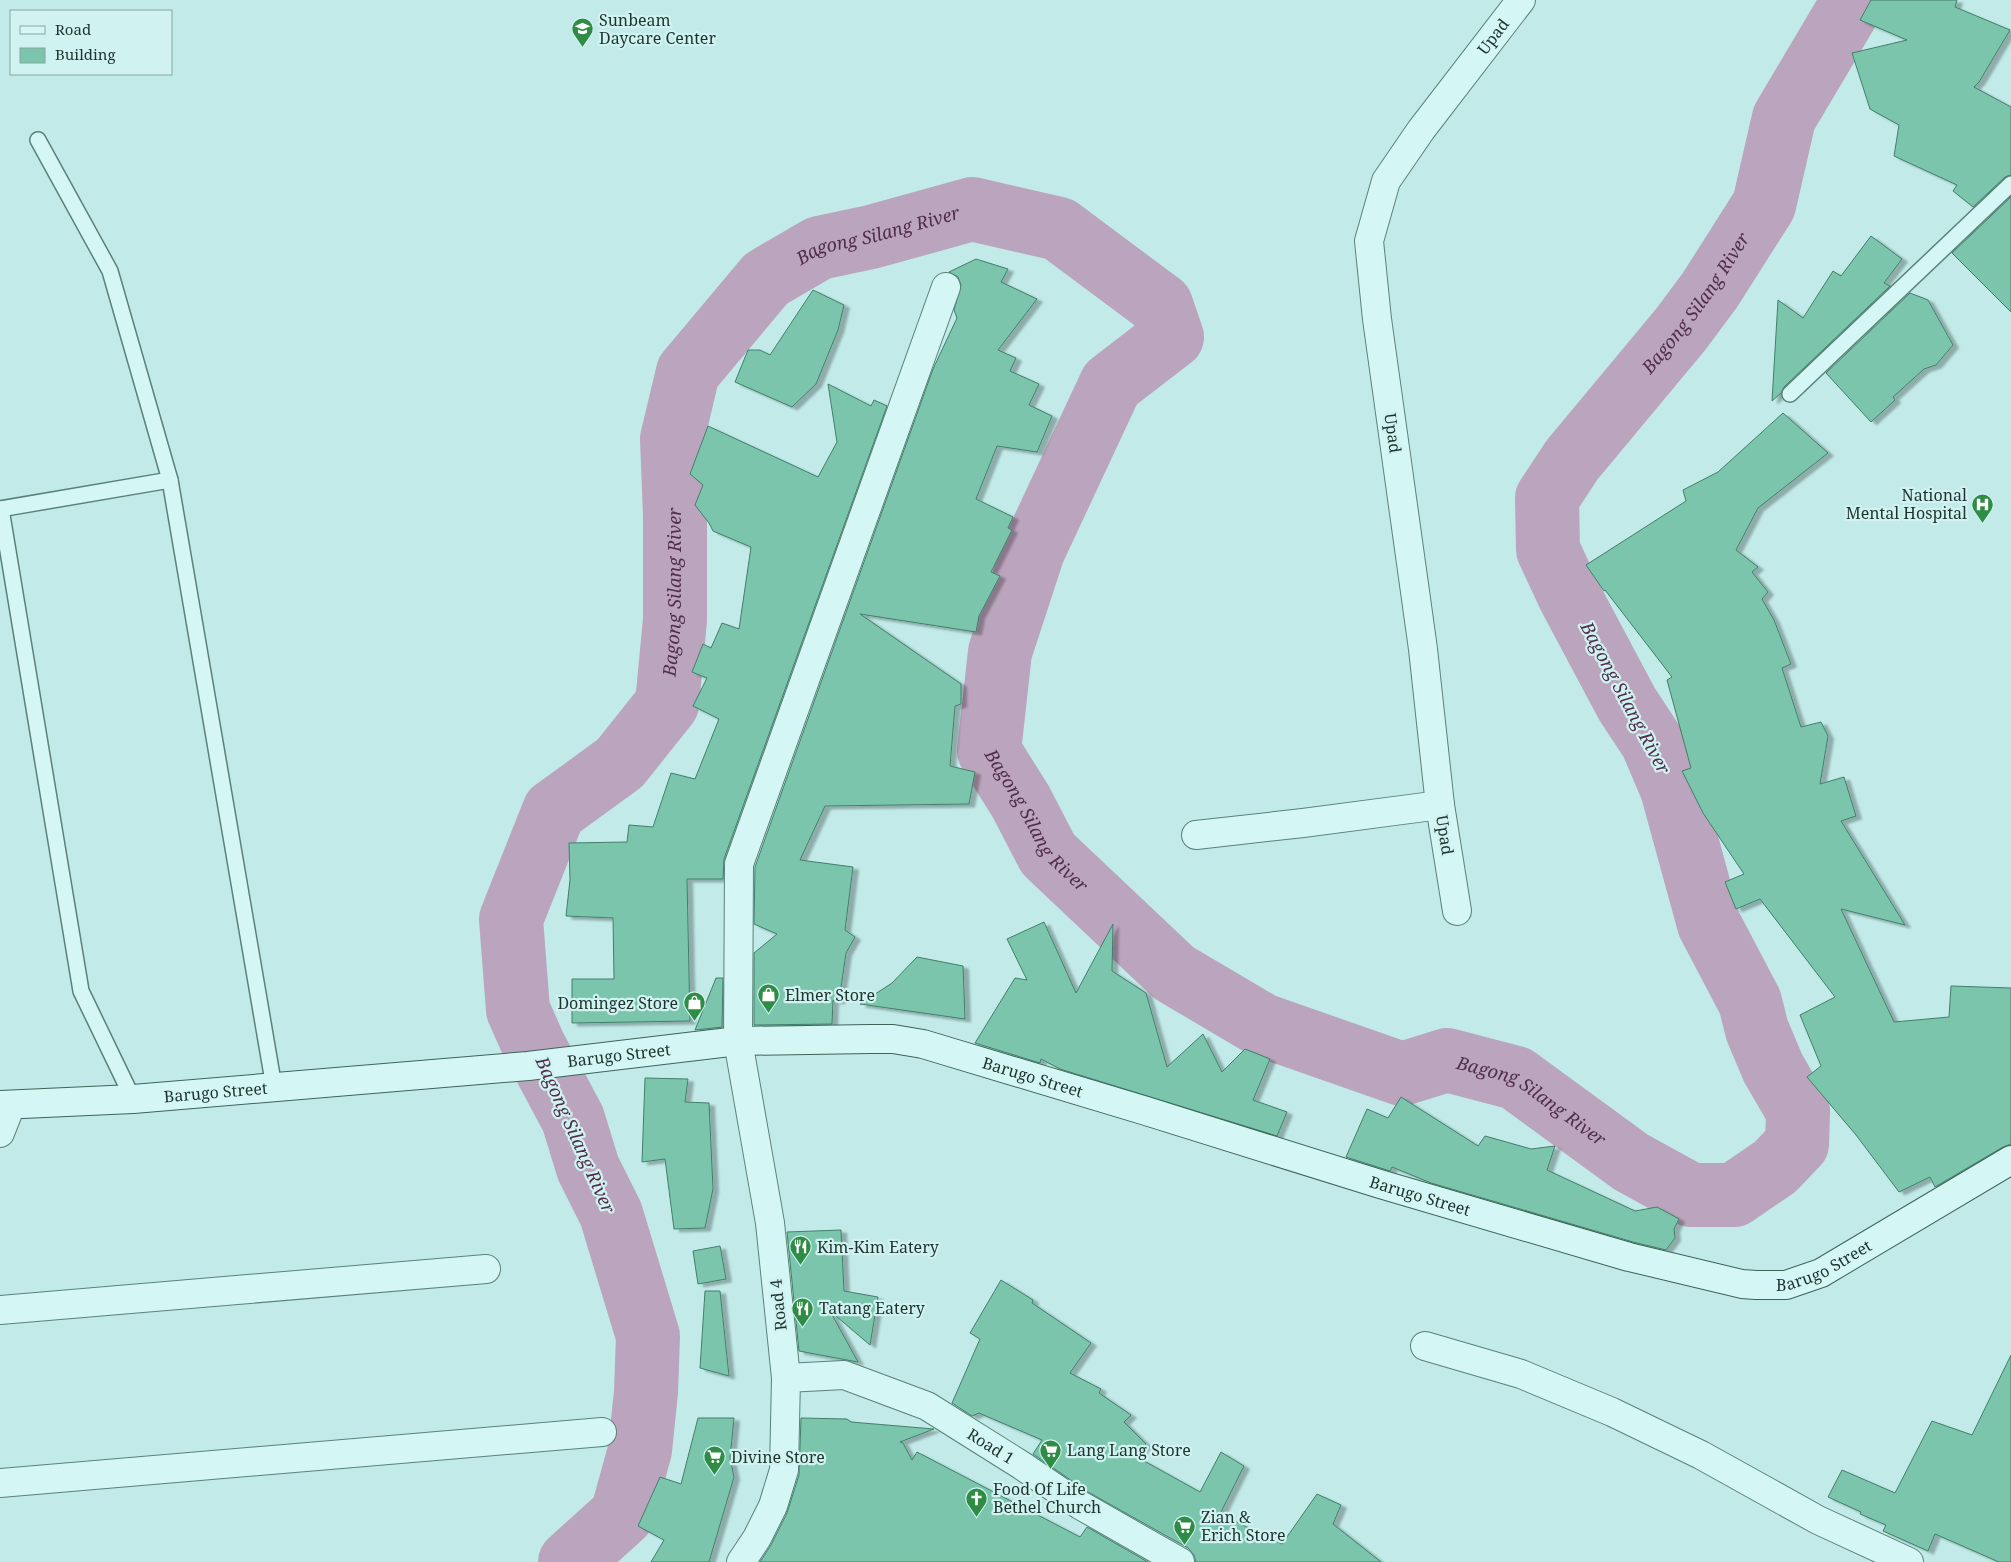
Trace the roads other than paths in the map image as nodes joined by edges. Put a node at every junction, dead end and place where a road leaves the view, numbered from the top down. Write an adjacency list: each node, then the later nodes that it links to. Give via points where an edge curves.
1 (1521, 0): 8 (street, Upad, via 1386,181 1369,241 1424,649)
2 (38, 140): 6 (lane, via 110,272)
3 (2011, 184): 5 (lane)
4 (946, 287): 11 (street, Road 4, via 739,864)
5 (1790, 394)
6 (170, 480): 7 (lane); 12 (lane)
7 (0, 509): 13 (lane, via 81,991)
8 (1440, 805): 9 (street); 10 (street, Upad)
9 (1196, 835)
10 (1457, 911)
11 (738, 1041): 12 (street, Barugo Street, via 528,1066); 16 (street, Barugo Street, via 870,1039 923,1044 1629,1257 1742,1284 1786,1285 1821,1273); 20 (street, Road 4, via 770,1223)
12 (274, 1087): 13 (street, Barugo Street)
13 (133, 1098): 14 (street, Barugo Street)
14 (6, 1105): 15 (street)
15 (0, 1133)
16 (2011, 1160)
17 (486, 1269): 18 (street)
18 (0, 1310)
19 (1425, 1346): 25 (street, via 1521,1374 1612,1412 1701,1455 1818,1520)
20 (786, 1378): 23 (street, Road 4, via 784,1470 773,1506); 24 (street, Road 1, via 844,1375 927,1406 1080,1505)
21 (602, 1432): 22 (street)
22 (0, 1483)
23 (741, 1562)
24 (1180, 1562)
25 (1908, 1562)

